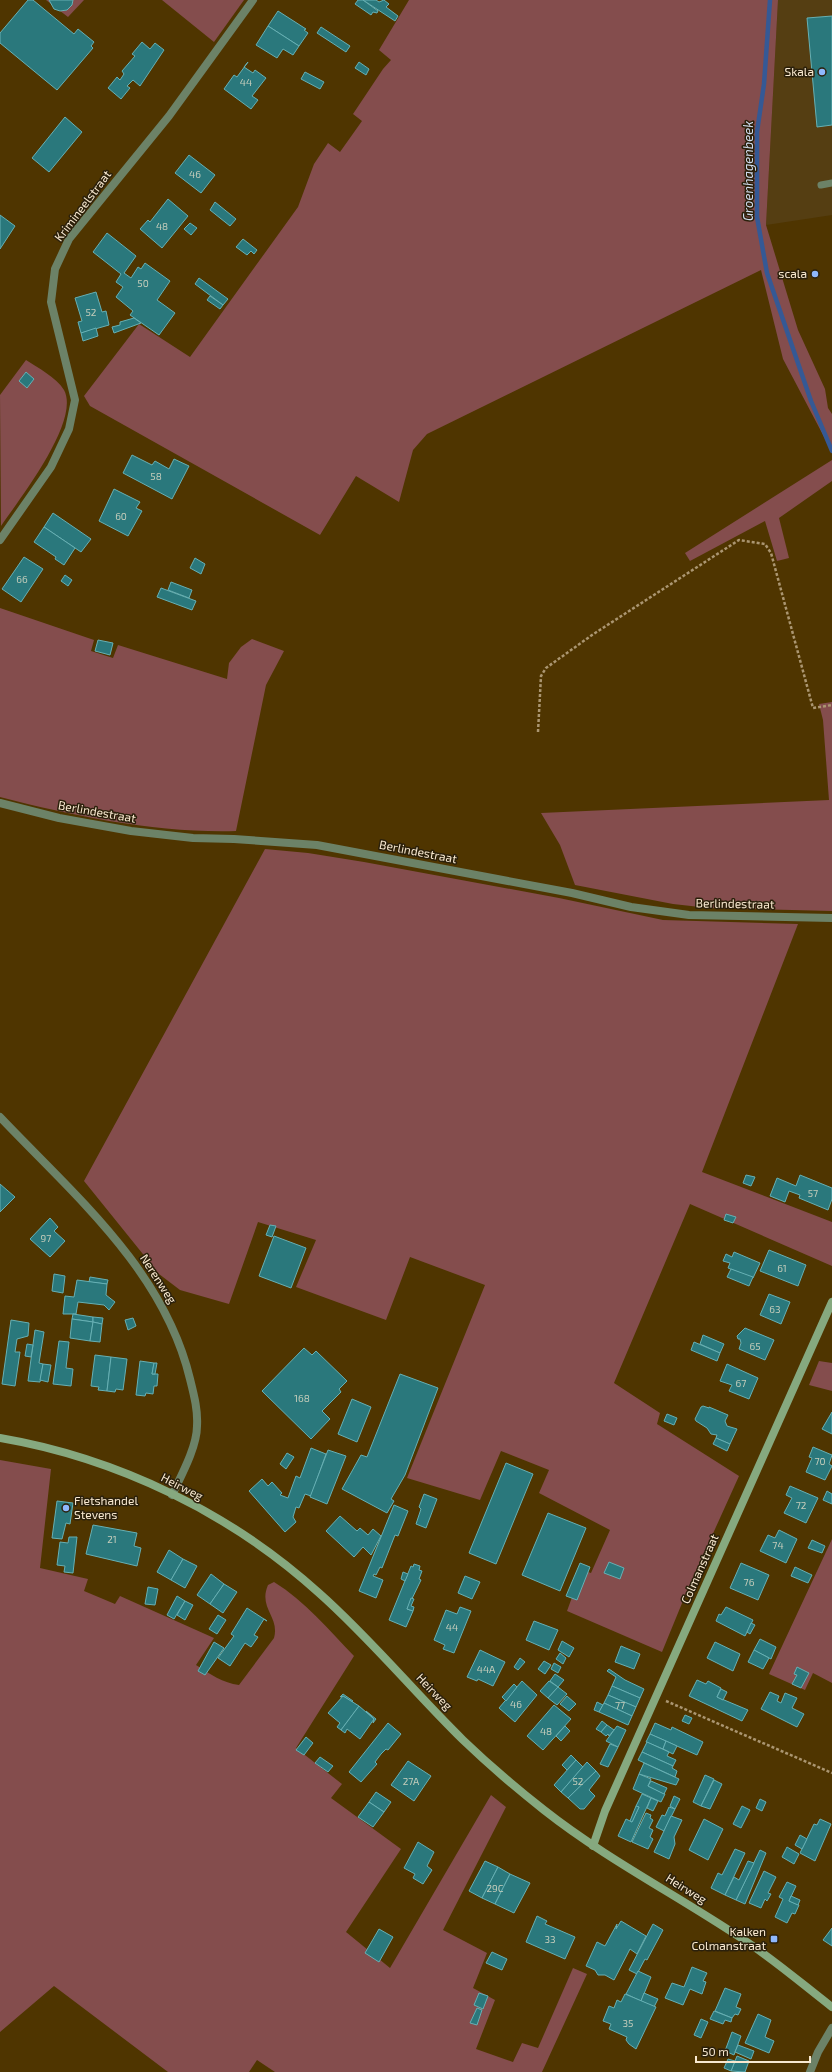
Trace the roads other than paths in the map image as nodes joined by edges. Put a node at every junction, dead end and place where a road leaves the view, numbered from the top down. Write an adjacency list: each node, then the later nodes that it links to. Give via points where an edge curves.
1 (253, 0): 4 (street, Krimineelstraat, via 170,116 69,239 54,269 51,302 75,400 69,429 51,466)
2 (832, 183): 3 (lane)
3 (821, 185)
4 (0, 540)
5 (0, 803): 6 (street, Berlindestraat, via 60,818 131,831 193,838 317,845 572,893 631,907 689,915)
6 (832, 918)
7 (0, 1117): 10 (street, Nerenweg, via 100,1222 138,1266 165,1310 185,1358 197,1406 198,1428)
8 (832, 1302): 11 (main road, Colmanstraat, via 605,1811)
9 (0, 1438): 10 (main road, Heirweg, via 31,1443 79,1457 119,1471)
10 (172, 1495): 11 (main road, Heirweg, via 240,1532 286,1564 353,1625 478,1753 546,1811)
11 (593, 1846): 12 (main road, Heirweg, via 739,1936)
12 (832, 2007)
13 (832, 2028): 14 (street)
14 (810, 2072)

